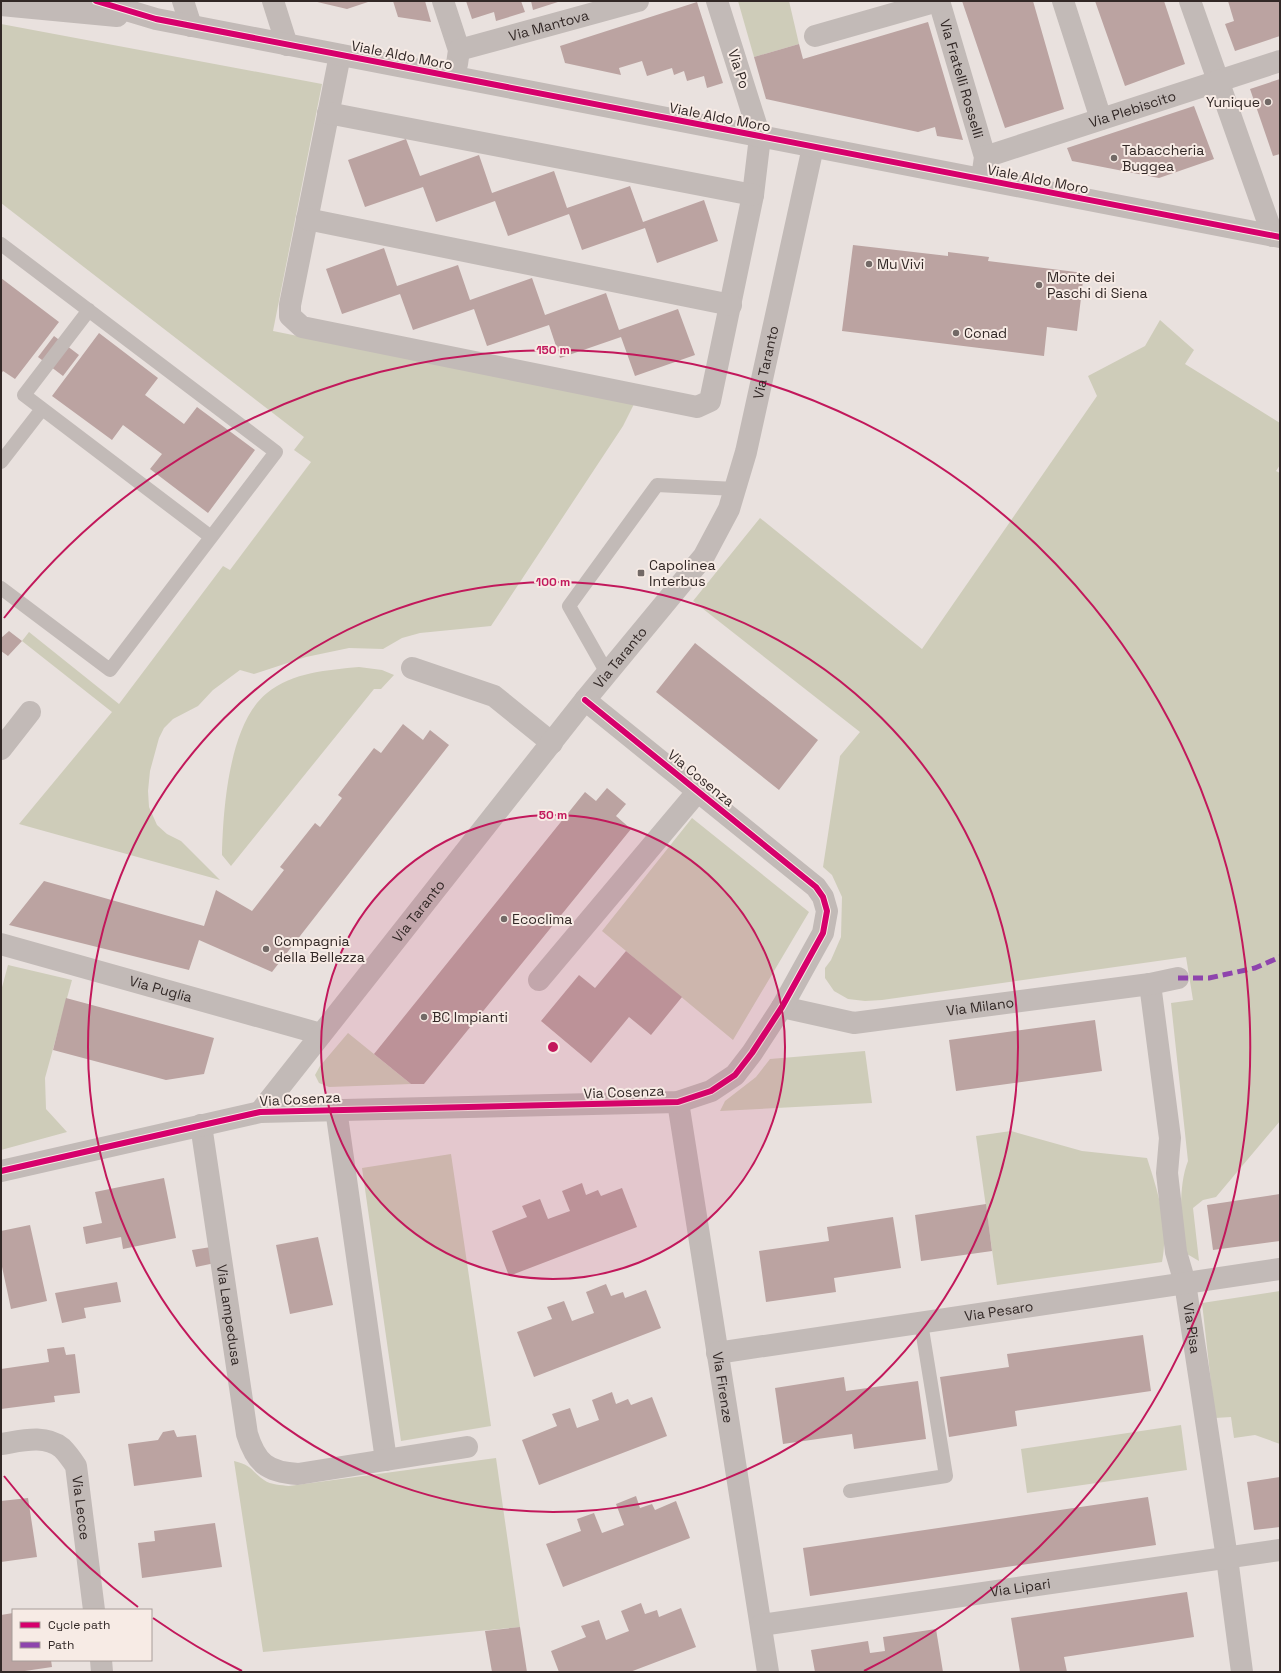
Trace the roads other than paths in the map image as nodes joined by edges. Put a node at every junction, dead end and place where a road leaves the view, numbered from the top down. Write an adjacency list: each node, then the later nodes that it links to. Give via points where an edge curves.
1 (96, 1): 11 (street)
2 (184, 1): 12 (street)
3 (273, 1): 14 (street)
4 (443, 1): 15 (street)
5 (638, 1): 15 (street, Via Mantova)
6 (717, 1): 22 (street, Via Po)
7 (939, 1): 13 (street); 24 (street, Via Fratelli Rosselli)
8 (1063, 1): 21 (street)
9 (1190, 1): 19 (street)
10 (1, 5): 11 (street)
11 (156, 19): 12 (street, Viale Aldo Moro)
12 (191, 26): 14 (street, Viale Aldo Moro)
13 (814, 36)
14 (287, 45): 16 (street, Viale Aldo Moro)
15 (459, 50): 18 (street)
16 (340, 55): 18 (street, Viale Aldo Moro); 20 (street)
17 (1280, 61): 19 (street, Via Plebiscito)
18 (455, 77): 22 (street, Viale Aldo Moro)
19 (1218, 81): 21 (street, Via Plebiscito); 28 (street)
20 (328, 113): 26 (street); 27 (street)
21 (1101, 119): 24 (street, Via Plebiscito)
22 (760, 137): 23 (street, Viale Aldo Moro); 26 (street)
23 (813, 147): 25 (street, Viale Aldo Moro); 34 (street, Via Taranto, via 748,444)
24 (985, 157): 25 (street)
25 (981, 180): 28 (street, Viale Aldo Moro)
26 (753, 194): 30 (street)
27 (307, 219): 30 (street); 30 (street, via 290,305 290,316 302,327 697,407 710,401)
28 (1277, 237)
29 (1, 244): 31 (lane)
30 (731, 304)
31 (89, 310): 32 (lane, via 24,396); 35 (lane, via 276,452)
32 (42, 409): 33 (lane); 35 (lane)
33 (1, 462)
34 (735, 489): 38 (street, Via Taranto, via 729,509 704,556); 38 (lane, via 657,485 569,606)
35 (211, 537): 36 (lane, via 110,670)
36 (1, 588)
37 (412, 668): 41 (street, via 494,696)
38 (608, 673): 39 (street, Via Taranto)
39 (585, 700): 41 (street, Via Taranto); 43 (street, Via Cosenza)
40 (30, 712): 42 (street)
41 (552, 743): 49 (street, Via Taranto)
42 (1, 749)
43 (698, 791): 46 (street); 48 (street, Via Cosenza, via 816,887 823,897 827,911 823,933)
44 (1, 944): 49 (street, Via Puglia)
45 (1178, 978): 47 (street, Via Milano)
46 (539, 980)
47 (1150, 984): 48 (street, Via Milano, via 854,1023); 56 (street, Via Pisa, via 1170,1138 1168,1181 1176,1252)
48 (782, 1007): 50 (street, Via Cosenza, via 735,1075 711,1091)
49 (321, 1034): 52 (street, Via Taranto)
50 (678, 1102): 51 (street, Via Cosenza); 58 (street, Via Firenze)
51 (336, 1109): 52 (street, Via Cosenza); 61 (street)
52 (260, 1112): 53 (street, Via Cosenza)
53 (201, 1125): 54 (street, Via Cosenza); 61 (street, Via Lampedusa, via 247,1434 252,1450 270,1469 283,1473 298,1474)
54 (1, 1172)
55 (1280, 1269): 56 (street, Via Pesaro)
56 (1185, 1283): 57 (street, Via Pesaro); 64 (street, Via Pisa)
57 (921, 1323): 58 (street, Via Pesaro); 62 (lane, via 946,1476)
58 (717, 1353): 66 (street, Via Firenze)
59 (1, 1444): 65 (street, Via Lecce, via 30,1440 48,1441 62,1448 76,1466)
60 (467, 1447): 61 (street, Via Lampedusa)
61 (386, 1460)
62 (850, 1492)
63 (1280, 1550): 64 (street, Via Lipari)
64 (1227, 1558): 66 (street, Via Lipari); 70 (street, Via Pisa)
65 (94, 1609)
66 (761, 1624): 69 (street, Via Firenze)
67 (101, 1661): 68 (street)
68 (102, 1672)
69 (768, 1672)
70 (1242, 1672)

